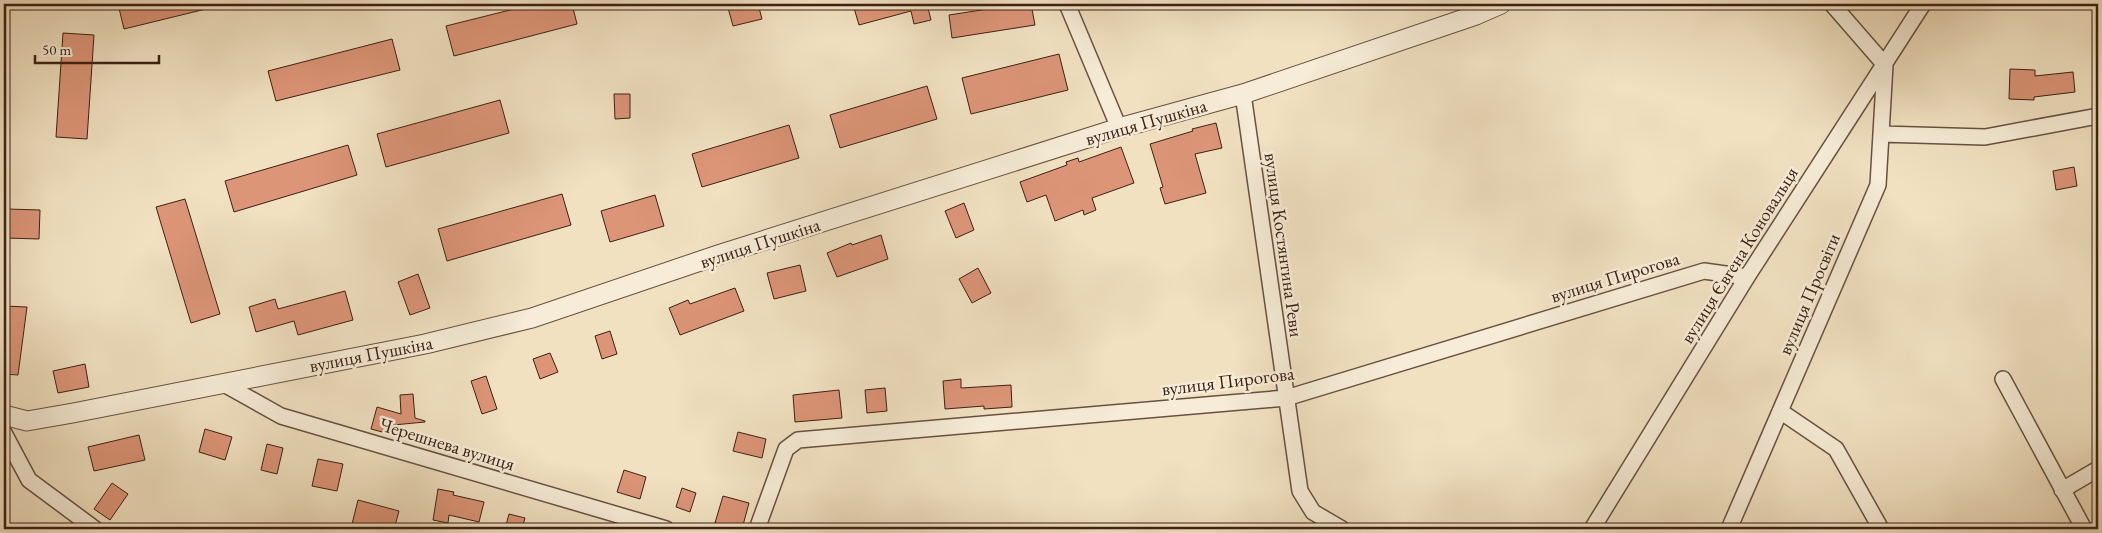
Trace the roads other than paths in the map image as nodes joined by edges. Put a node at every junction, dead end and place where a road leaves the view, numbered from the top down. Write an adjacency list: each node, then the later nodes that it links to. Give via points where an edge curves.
1 (1068, 4): 8 (street)
2 (1501, 4): 6 (street, вулиця Пушкіна)
3 (1832, 4): 5 (street)
4 (1923, 4): 5 (street, вулиця Євгена Коновальця)
5 (1885, 65): 9 (street, вулиця Просвіти); 10 (street, вулиця Євгена Коновальця)
6 (1243, 94): 8 (street, вулиця Пушкіна); 13 (street, вулиця Костянтина Реви)
7 (2098, 116): 9 (street, via 1985,137)
8 (1119, 128): 12 (street, вулиця Пушкіна, via 718,255 532,318 425,344)
9 (1881, 134): 14 (street, вулиця Просвіти, via 1878,185)
10 (1747, 277): 13 (street, вулиця Пирогова, via 1704,272); 23 (street, вулиця Євгена Коновальця)
11 (2003, 379): 18 (street)
12 (222, 383): 15 (street, вулиця Пушкіна, via 27,421); 20 (street, Черешнева вулиця, via 281,416)
13 (1286, 398): 21 (street, вулиця Пирогова, via 798,440 786,449); 22 (street, вулиця Костянтина Реви, via 1300,491 1313,512)
14 (1780, 411): 24 (street, вулиця Просвіти); 25 (street, via 1836,449)
15 (4, 415)
16 (4, 433): 19 (street, via 29,480)
17 (2098, 469): 18 (street)
18 (2062, 490): 26 (street)
19 (95, 529)
20 (666, 529)
21 (757, 529)
22 (1342, 529)
23 (1592, 529)
24 (1729, 529)
25 (1881, 529)
26 (2084, 529)

